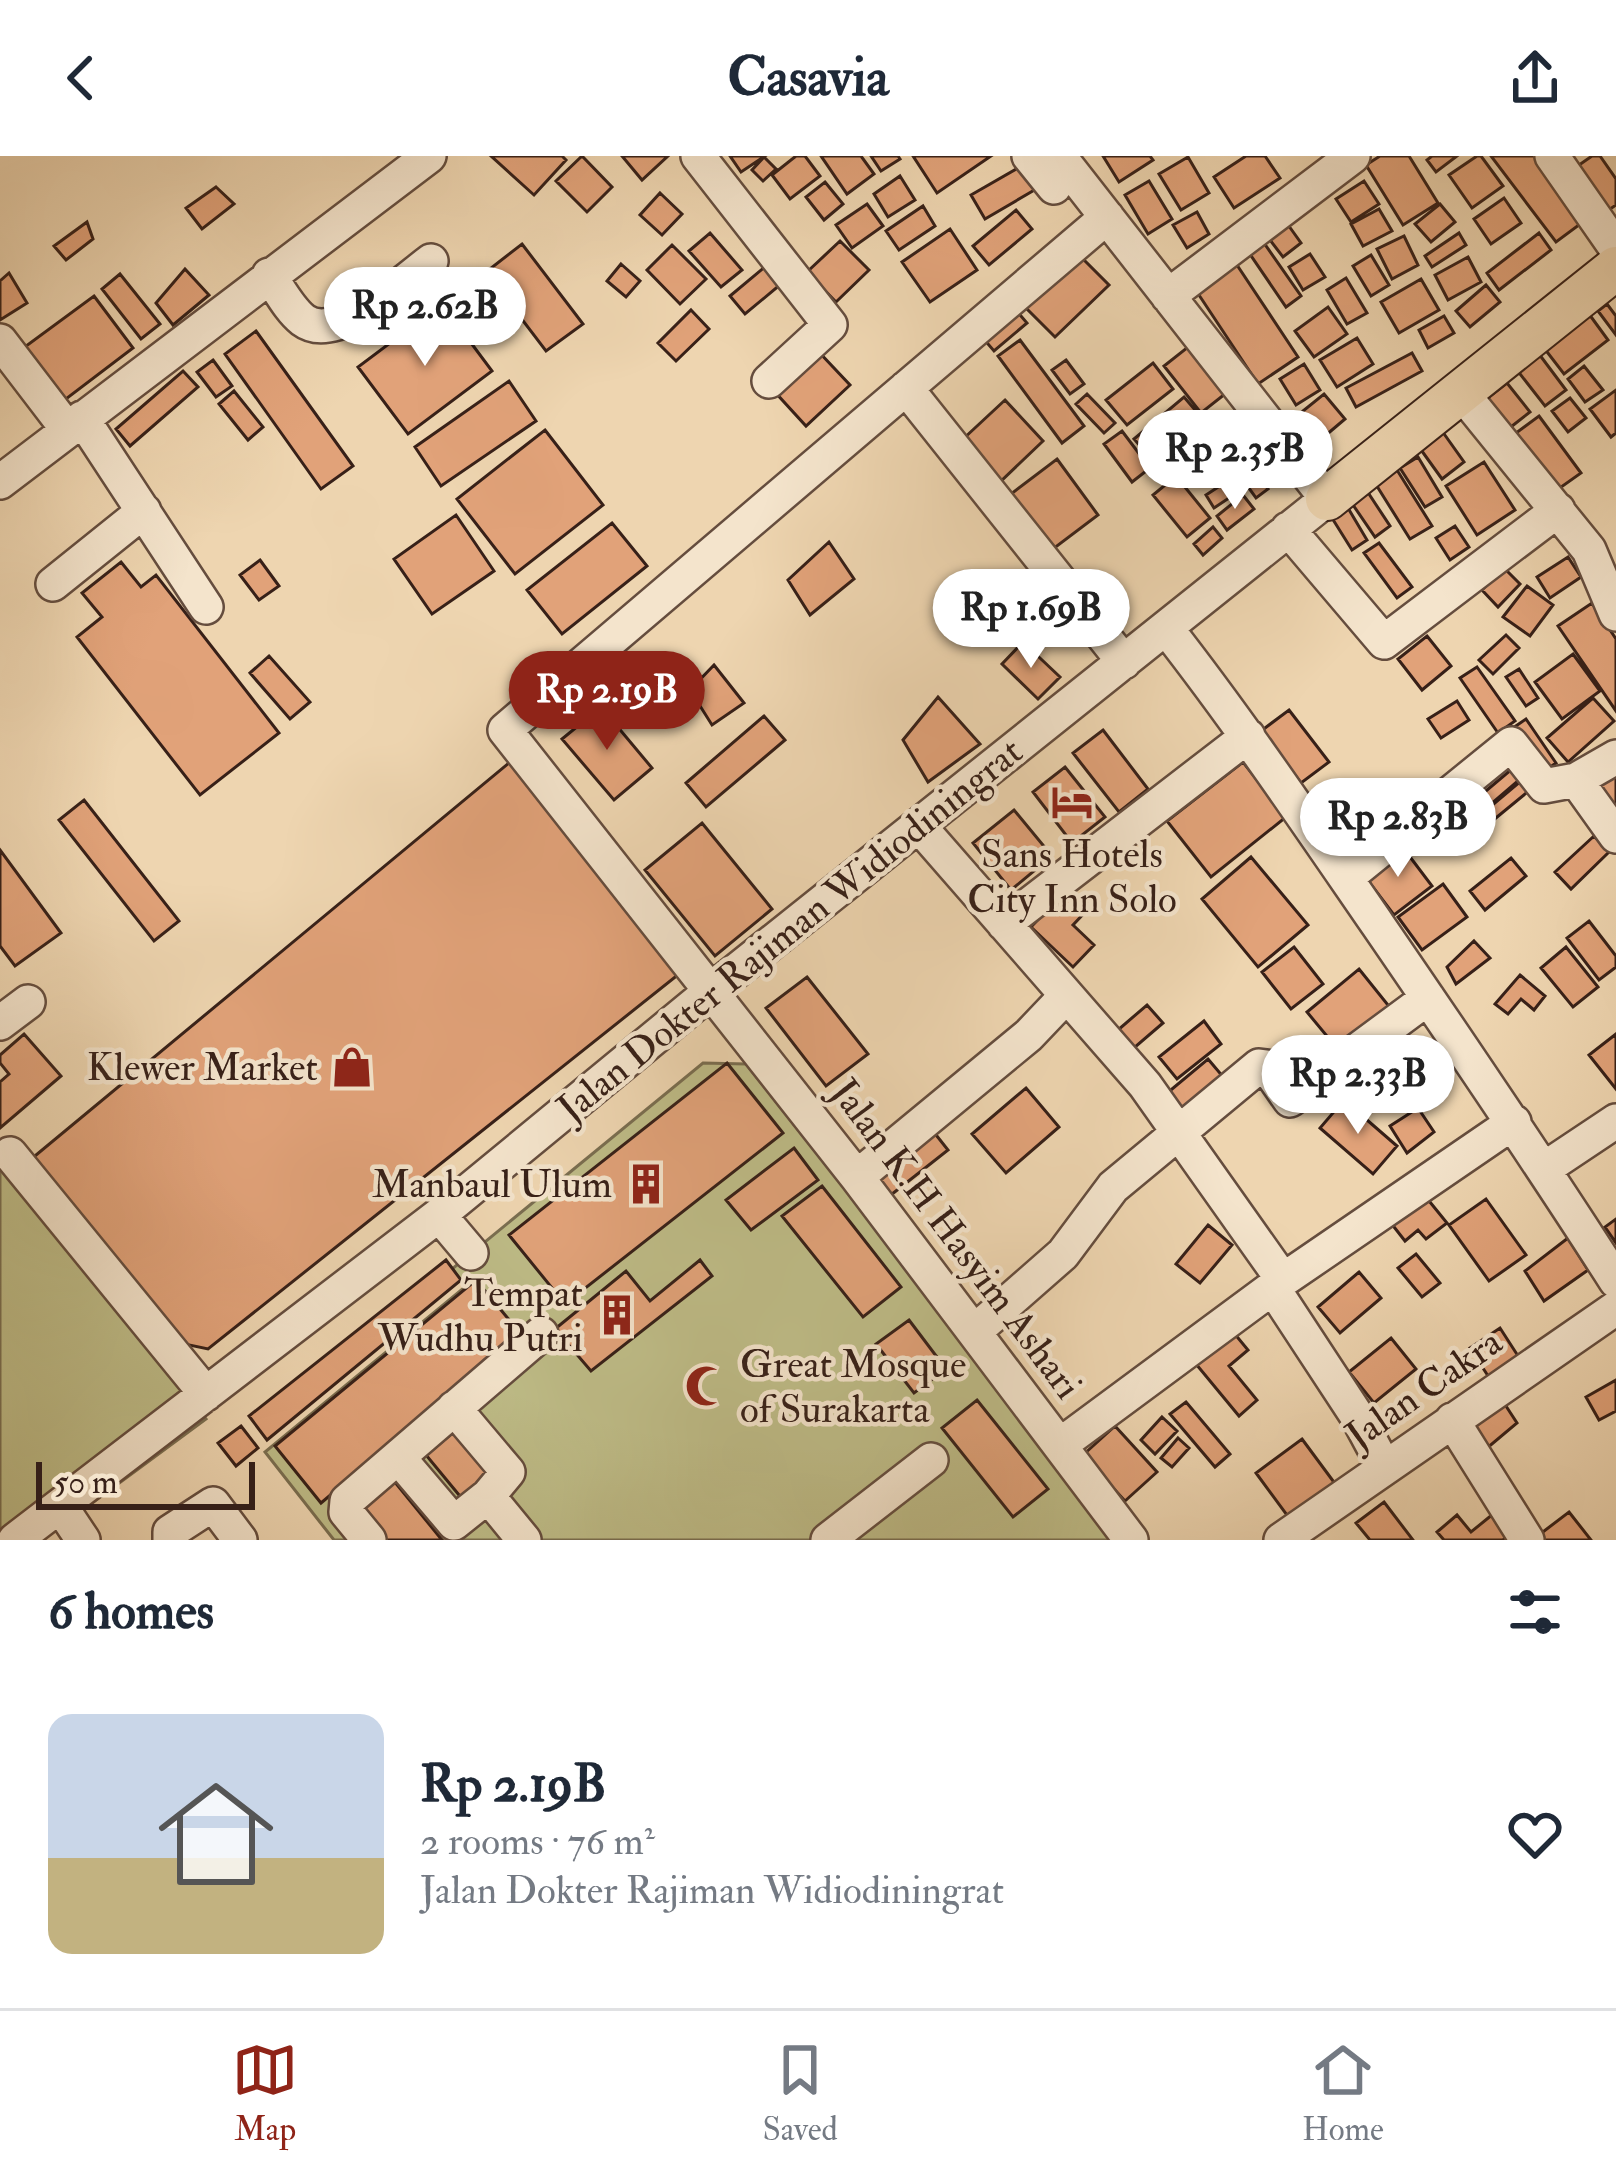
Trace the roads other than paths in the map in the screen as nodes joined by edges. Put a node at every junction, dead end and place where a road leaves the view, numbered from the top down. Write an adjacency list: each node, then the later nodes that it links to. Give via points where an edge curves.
1 (429, 156): 11 (street)
2 (698, 156): 14 (street, via 830,325)
3 (1029, 156): 6 (street)
4 (1353, 156): 12 (street)
5 (1552, 156): 8 (street)
6 (1056, 171): 7 (street)
7 (1107, 217): 12 (street); 15 (street)
8 (1616, 248)
9 (431, 261): 11 (street, via 343,324 317,328)
10 (1616, 268): 16 (main road, Jalan Dokter Rajiman Widiodiningrat)
11 (269, 275): 17 (street)
12 (1168, 296): 19 (street)
13 (0, 341): 17 (street)
14 (769, 381)
15 (906, 388): 27 (street); 35 (street, Jalan K.H Hasyim Ashari, via 505,730)
16 (1461, 392): 19 (main road, Jalan Dokter Rajiman Widiodiningrat); 20 (street)
17 (75, 424): 18 (street); 21 (street)
18 (0, 482)
19 (1327, 499): 22 (street, Jalan Dokter Rajiman Widiodiningrat)
20 (1558, 510): 22 (street, via 1384,642); 25 (street, via 1589,550)
21 (144, 511): 23 (street); 24 (street)
22 (1288, 530): 26 (street, Jalan Dokter Rajiman Widiodiningrat)
23 (53, 584)
24 (206, 607)
25 (1616, 614)
26 (1166, 628): 27 (street, Jalan Dokter Rajiman Widiodiningrat); 28 (street)
27 (1124, 662): 31 (street, Jalan Dokter Rajiman Widiodiningrat)
28 (1248, 736): 33 (street); 34 (street)
29 (1616, 757): 30 (street)
30 (1576, 780): 32 (street); 33 (street, via 1541,784 1510,745)
31 (920, 826): 34 (street); 35 (street, Jalan Dokter Rajiman Widiodiningrat)
32 (1616, 836)
33 (1346, 878): 37 (street)
34 (1004, 924): 36 (street)
35 (711, 991): 45 (street, Jalan K.H Hasyim Ashari); 46 (street, Jalan Dokter Rajiman Widiodiningrat)
36 (1066, 996): 42 (street); 45 (street)
37 (1428, 998): 41 (street); 42 (street, via 1297,1109 1262,1065)
38 (28, 1002): 39 (street)
39 (0, 1023)
40 (1616, 1121): 44 (street)
41 (1514, 1122): 44 (street); 49 (street)
42 (1178, 1134): 49 (street); 51 (street, via 1113,1187 1064,1254)
43 (10, 1154): 53 (street)
44 (1544, 1169): 48 (street)
45 (857, 1177): 51 (street, Jalan K.H Hasyim Ashari)
46 (440, 1215): 47 (street); 53 (street, Jalan Dokter Rajiman Widiodiningrat)
47 (471, 1253)
48 (1616, 1281)
49 (1278, 1284): 56 (street); 59 (street)
50 (1616, 1308): 55 (street, Jalan Cakra)
51 (974, 1332): 56 (street, Jalan K.H Hasyim Ashari)
52 (541, 1334): 54 (street)
53 (206, 1394): 61 (street, Jalan Dokter Rajiman Widiodiningrat)
54 (454, 1408): 57 (street); 60 (street, via 508,1472)
55 (1452, 1420): 59 (street, Jalan Cakra); 72 (street)
56 (1060, 1445): 70 (street, Jalan K.H Hasyim Ashari)
57 (398, 1457): 62 (street); 67 (street, via 346,1504)
58 (931, 1460): 69 (street)
59 (1385, 1468): 71 (street, Jalan Cakra)
60 (488, 1496): 62 (street); 68 (street)
61 (61, 1507): 63 (street, Jalan Dokter Rajiman Widiodiningrat); 64 (street)
62 (461, 1532)
63 (15, 1540)
64 (83, 1540)
65 (170, 1540): 66 (street, via 170,1532 213,1504)
66 (240, 1540)
67 (368, 1540)
68 (524, 1540)
69 (828, 1540)
70 (1131, 1540)
71 (1281, 1540)
72 (1527, 1540)

